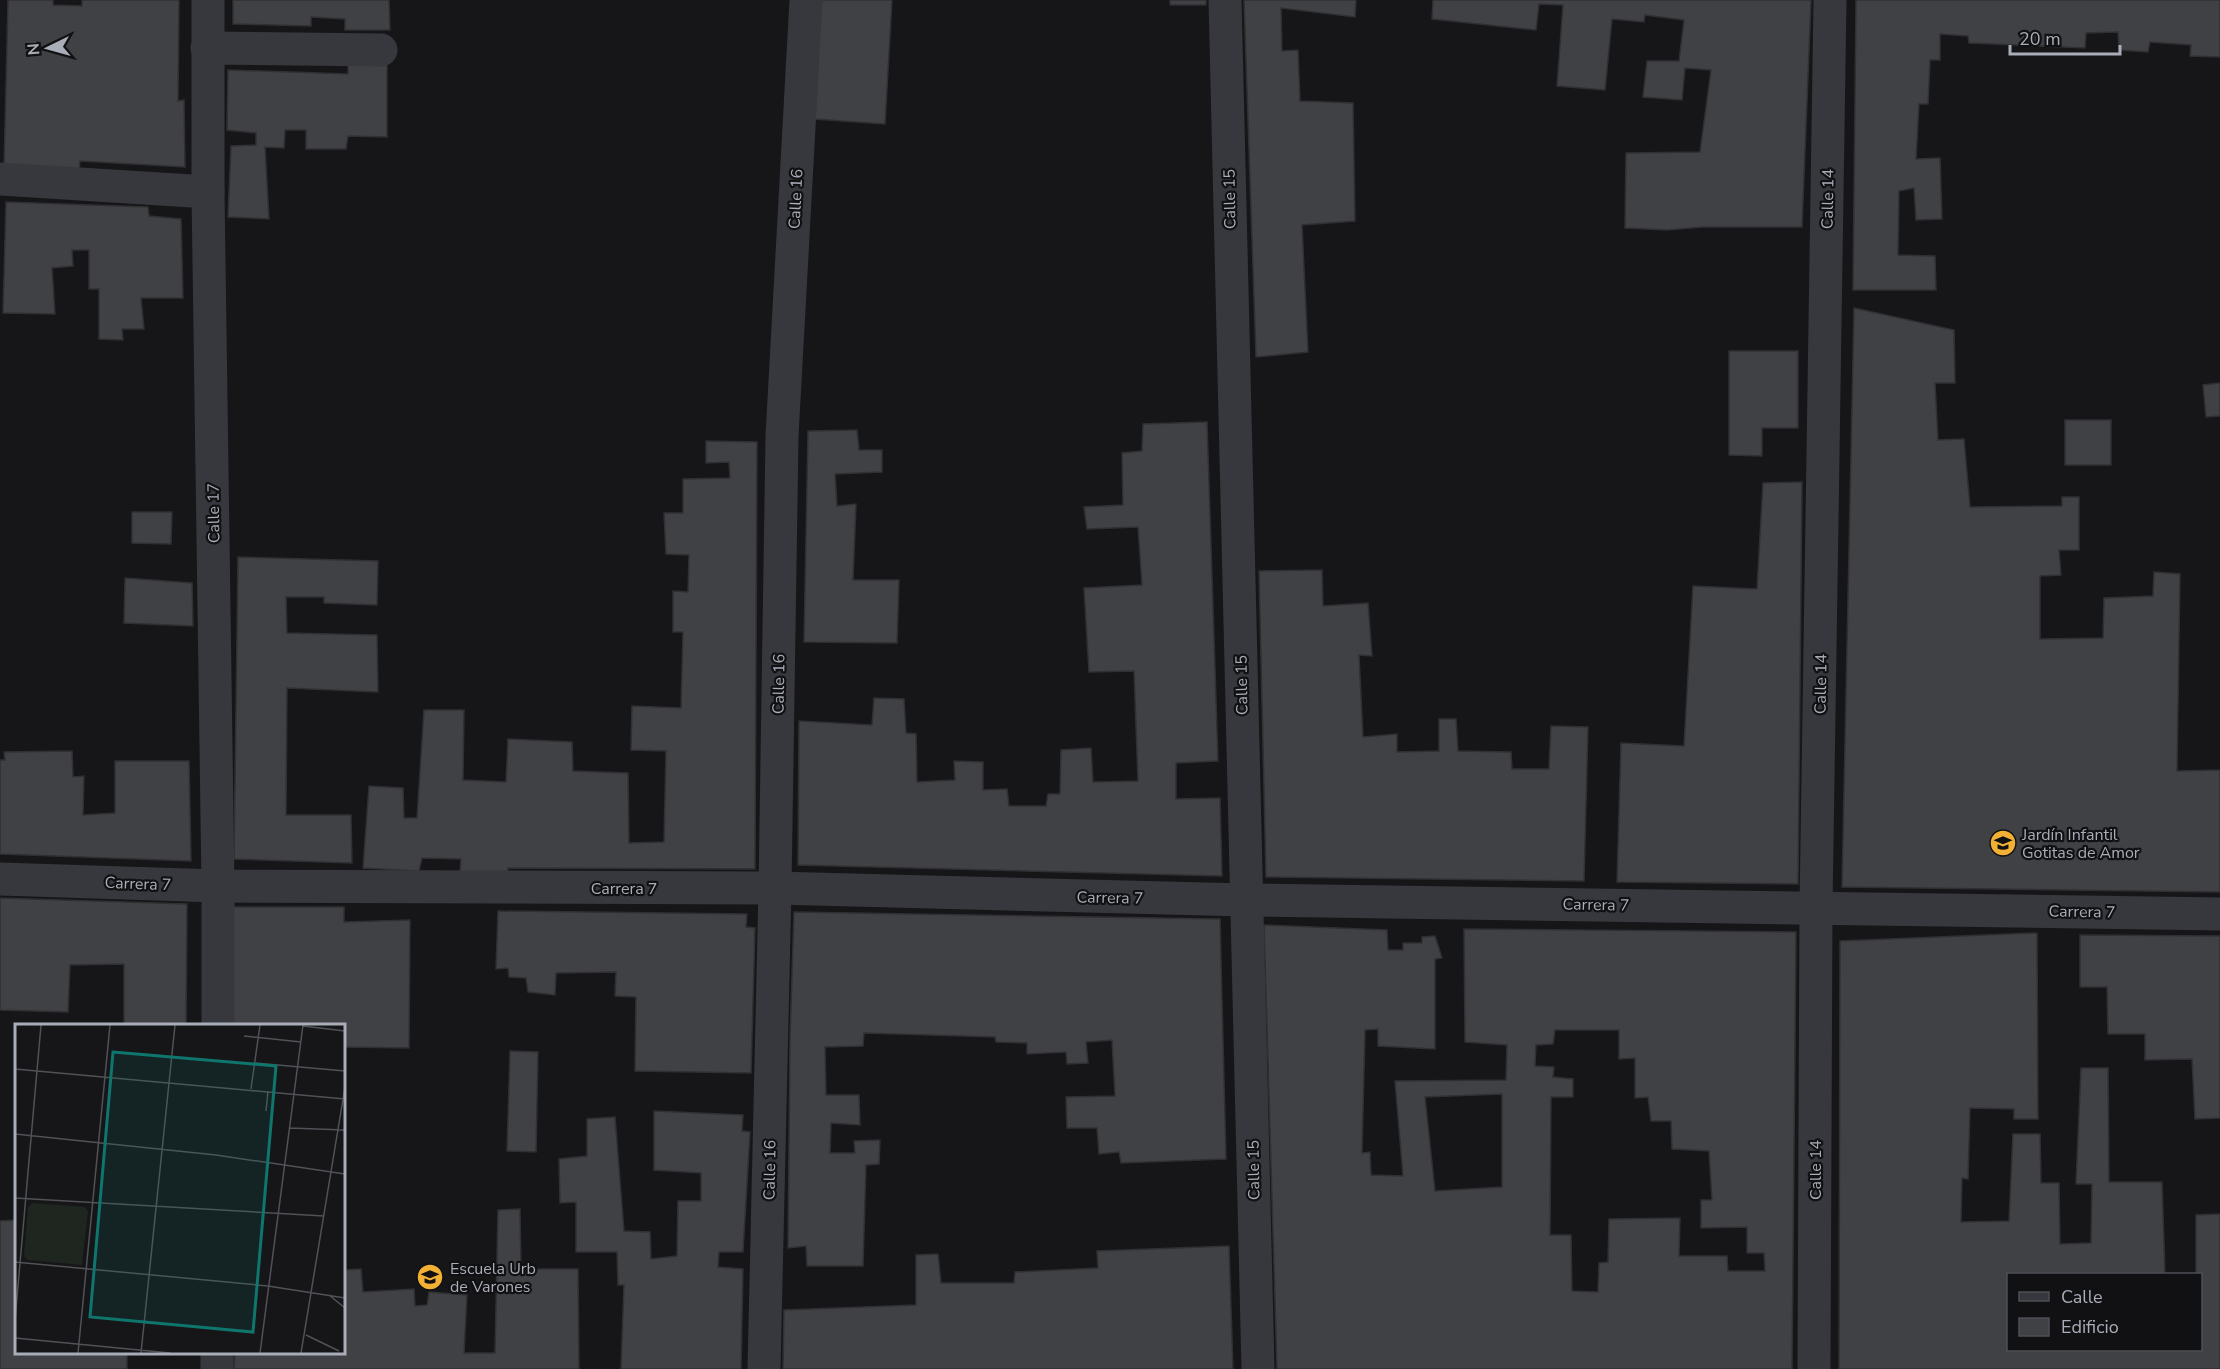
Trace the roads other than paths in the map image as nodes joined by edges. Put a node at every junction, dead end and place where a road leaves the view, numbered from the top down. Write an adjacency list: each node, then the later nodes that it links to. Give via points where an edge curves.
1 (208, 0): 5 (street, Calle 17)
2 (806, 0): 11 (street, Calle 16, via 782,436)
3 (1225, 0): 12 (street, Calle 15)
4 (1830, 0): 13 (street, Calle 14)
5 (207, 48): 6 (street); 8 (street, Calle 17)
6 (381, 50)
7 (0, 179): 8 (street)
8 (208, 192): 10 (street, Calle 17)
9 (0, 879): 10 (street, Carrera 7)
10 (218, 886): 11 (street, Carrera 7); 15 (street, Calle 17)
11 (775, 888): 12 (street, Carrera 7); 16 (street, Calle 16)
12 (1246, 900): 13 (street, Carrera 7); 17 (street, Calle 15)
13 (1816, 907): 14 (street, Carrera 7); 18 (street, Calle 14)
14 (2220, 914)
15 (218, 1024)
16 (764, 1369)
17 (1258, 1369)
18 (1814, 1369)

